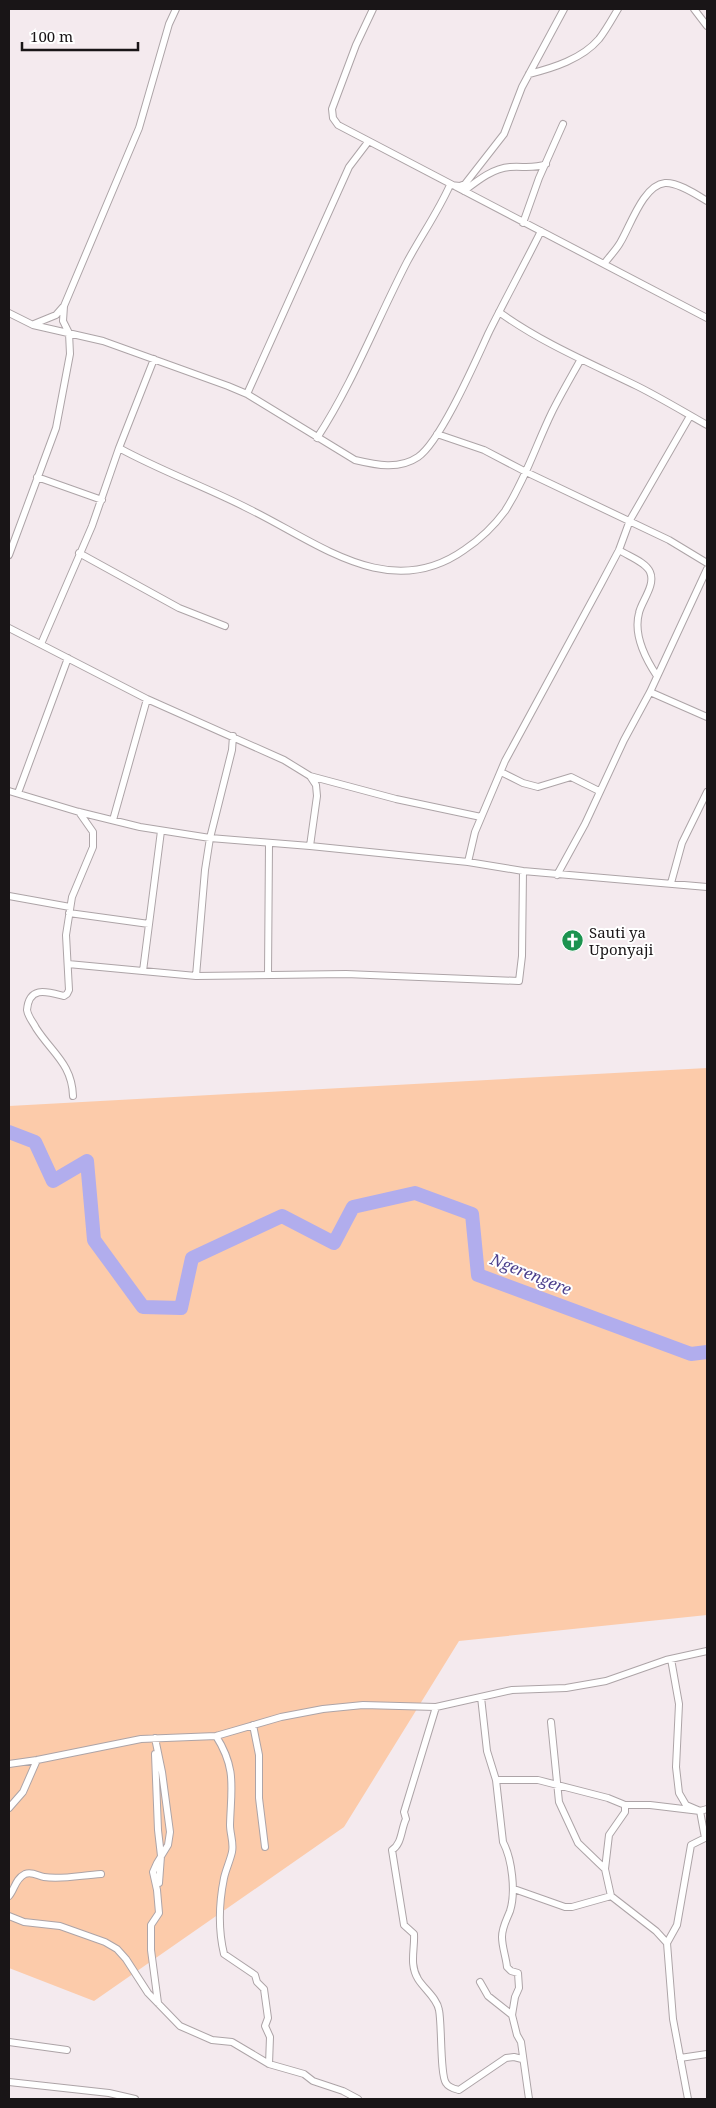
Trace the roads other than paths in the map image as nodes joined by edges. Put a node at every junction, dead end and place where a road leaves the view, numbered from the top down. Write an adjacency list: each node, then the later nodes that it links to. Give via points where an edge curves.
1 (176, 9): 17 (street, via 139,128)
2 (373, 9): 9 (street, via 332,109 338,125)
3 (564, 9): 7 (street)
4 (618, 9): 7 (street, via 602,35 587,49 555,67)
5 (694, 9): 6 (street)
6 (707, 26)
7 (529, 74): 11 (street, via 508,127 495,147 465,184)
8 (563, 124): 10 (street)
9 (368, 142): 11 (street); 25 (street, via 349,167)
10 (546, 164): 12 (street, via 498,170); 14 (street)
11 (450, 185): 12 (street); 29 (street)
12 (464, 191): 14 (street)
13 (707, 202): 16 (street, via 674,185 659,185 646,196 620,243)
14 (523, 223): 15 (street)
15 (541, 231): 16 (street); 18 (street)
16 (604, 264): 20 (street)
17 (64, 306): 21 (street, via 56,316); 22 (street, via 63,321)
18 (499, 312): 24 (street, via 526,331); 28 (street)
19 (9, 313): 21 (street)
20 (707, 318)
21 (30, 324): 22 (street)
22 (69, 333): 23 (street); 32 (street, via 70,354 56,428)
23 (154, 359): 25 (street); 30 (street)
24 (581, 359): 26 (street, via 640,387); 31 (street)
25 (247, 394): 29 (street)
26 (690, 416): 27 (street); 34 (street)
27 (707, 425)
28 (437, 434): 29 (street, via 418,457 397,465 355,460); 31 (street, via 484,450)
29 (316, 438)
30 (119, 448): 31 (street, via 248,508 332,554 374,569 395,572 451,560 477,542 504,512); 33 (street)
31 (526, 472): 34 (street)
32 (37, 476): 33 (street); 37 (street)
33 (102, 500): 36 (street)
34 (630, 520): 35 (street); 38 (street)
35 (618, 550): 44 (street, via 650,570 652,576 637,628); 49 (street)
36 (79, 553): 40 (street, via 179,608); 42 (street)
37 (9, 555)
38 (707, 564)
39 (707, 570): 44 (street)
40 (225, 626)
41 (9, 628): 42 (street)
42 (41, 644): 43 (street)
43 (68, 658): 46 (street); 54 (street)
44 (657, 676): 45 (street)
45 (650, 692): 47 (street); 52 (street)
46 (147, 699): 48 (street); 57 (street)
47 (707, 717)
48 (233, 736): 50 (street); 59 (street)
49 (500, 772): 52 (street, via 538,787 571,777); 56 (street)
50 (310, 776): 56 (street); 61 (street, via 316,785 317,796)
51 (9, 790): 54 (street)
52 (599, 791): 64 (street)
53 (707, 792): 65 (street, via 682,843)
54 (18, 793): 55 (street)
55 (79, 812): 57 (street); 68 (street, via 93,832 93,846)
56 (481, 817): 62 (street)
57 (113, 820): 58 (street)
58 (162, 830): 59 (street); 69 (street)
59 (210, 838): 60 (street); 73 (street)
60 (269, 844): 61 (street); 72 (street)
61 (310, 846): 62 (street)
62 (468, 862): 63 (street)
63 (522, 871): 64 (street); 72 (street, via 519,981 346,974)
64 (557, 875): 65 (street)
65 (671, 883): 66 (street)
66 (707, 887)
67 (9, 896): 68 (street)
68 (69, 910): 69 (street); 70 (street, via 66,935)
69 (149, 924): 71 (street)
70 (68, 964): 71 (street); 74 (street, via 68,994 64,996 45,990 37,993 27,1010 38,1031 68,1070)
71 (143, 971): 73 (street)
72 (268, 975): 73 (street)
73 (196, 976)
74 (73, 1096)
75 (707, 1651): 76 (street)
76 (671, 1659): 77 (street, via 606,1682 556,1689 512,1690); 90 (street, via 679,1704 676,1767 680,1793 686,1805)
77 (482, 1697): 78 (street); 85 (street, via 487,1751)
78 (436, 1707): 80 (street, via 362,1705 302,1712); 108 (street, via 404,1812 406,1819 398,1844 392,1850 404,1925 414,1934 411,1958 417,1977 439,2009 442,2069 448,2086 459,2090 506,2058)
79 (551, 1722): 86 (street)
80 (253, 1725): 81 (street); 91 (street, via 259,1755 258,1798)
81 (216, 1736): 82 (street); 109 (street, via 228,1758 231,1788 232,1851 224,1878 218,1922 221,1944 224,1954 255,1975 264,1989 268,2018 265,2026 270,2037)
82 (154, 1738): 83 (street); 92 (street); 92 (street, via 169,1818 169,1839)
83 (37, 1760): 84 (street); 88 (street, via 23,1792)
84 (9, 1764)
85 (496, 1780): 86 (street, via 538,1780); 96 (street, via 503,1842 508,1852)
86 (558, 1786): 87 (street, via 608,1798); 93 (street, via 559,1802 578,1843)
87 (625, 1806): 90 (street, via 650,1805); 93 (street, via 625,1812 609,1835)
88 (9, 1808)
89 (707, 1809): 90 (street)
90 (700, 1811): 100 (street, via 705,1838 691,1845 677,1925)
91 (265, 1847)
92 (161, 1856): 95 (street); 102 (street, via 153,1872 159,1913 151,1925)
93 (605, 1869): 98 (street)
94 (100, 1874): 97 (street, via 45,1877 25,1874)
95 (159, 1883)
96 (514, 1889): 98 (street, via 566,1907); 103 (street, via 502,1936 508,1967 518,1973 519,1988)
97 (9, 1896)
98 (611, 1896): 100 (street, via 656,1930)
99 (9, 1916): 102 (street, via 24,1922 70,1929 117,1949)
100 (667, 1943): 107 (street, via 672,2010)
101 (480, 1982): 103 (street, via 488,1996)
102 (158, 2004): 109 (street, via 190,2032 212,2040 232,2042)
103 (512, 2015): 108 (street, via 521,2042)
104 (9, 2042): 105 (street)
105 (67, 2050)
106 (707, 2054): 107 (street)
107 (680, 2058): 114 (street)
108 (522, 2059): 113 (street)
109 (268, 2064): 112 (street, via 304,2074 313,2081)
110 (9, 2082): 111 (street, via 109,2093)
111 (134, 2099)
112 (358, 2099)
113 (529, 2099)
114 (688, 2099)

